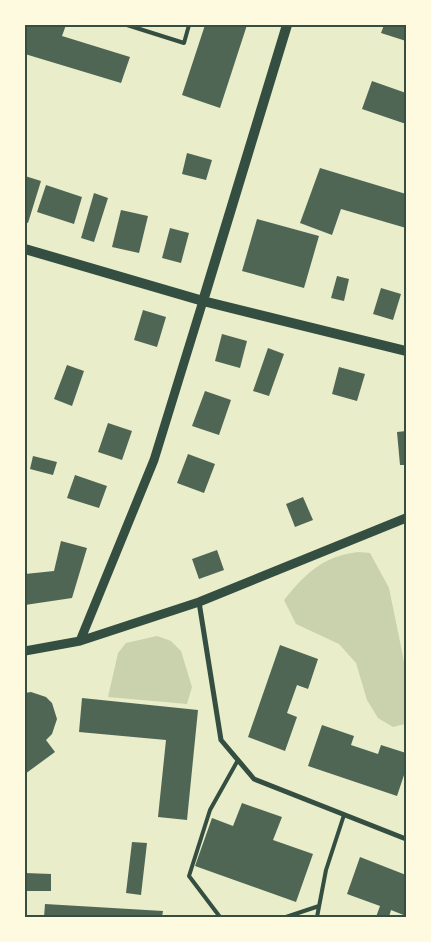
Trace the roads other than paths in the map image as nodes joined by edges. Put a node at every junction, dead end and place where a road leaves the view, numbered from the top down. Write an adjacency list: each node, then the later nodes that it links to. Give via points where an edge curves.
1 (127, 25): 2 (lane, via 184,43)
2 (189, 25)
3 (287, 25): 5 (main road)
4 (25, 249): 5 (main road)
5 (203, 301): 6 (main road); 9 (street, via 154,460)
6 (406, 351)
7 (406, 518): 8 (street)
8 (199, 602): 9 (street); 11 (street, via 221,740)
9 (80, 641): 10 (street)
10 (25, 651)
11 (238, 760): 12 (street, via 254,779); 15 (lane, via 210,810 189,876)
12 (344, 815): 13 (street); 14 (lane, via 326,870)
13 (406, 839)
14 (319, 906): 16 (lane); 17 (lane)
15 (220, 917)
16 (286, 917)
17 (316, 917)

